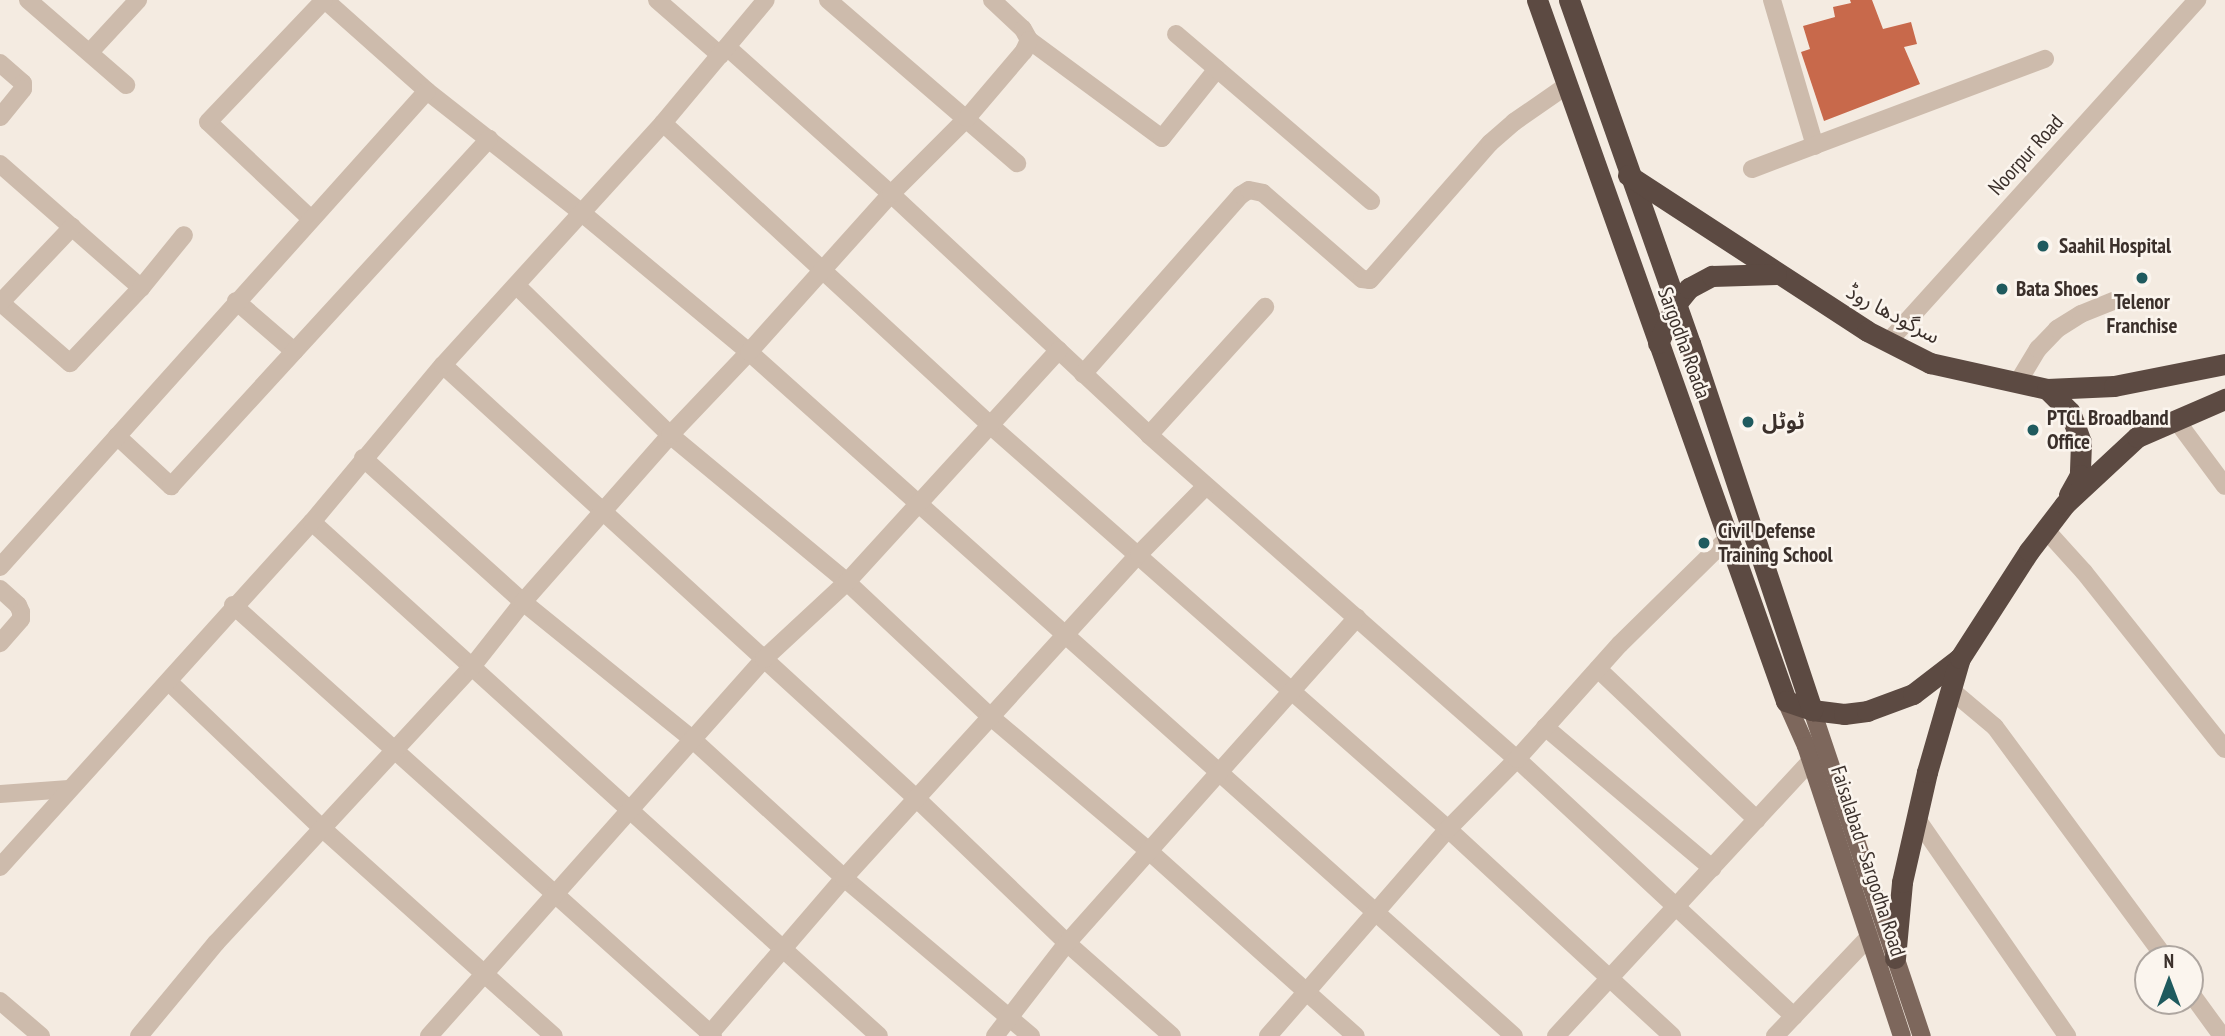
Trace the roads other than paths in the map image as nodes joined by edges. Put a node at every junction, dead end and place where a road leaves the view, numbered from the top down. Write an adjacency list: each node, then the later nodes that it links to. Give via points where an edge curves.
1 (28, 0): 15 (street)
2 (138, 0): 15 (street)
3 (325, 0): 21 (street); 34 (street, via 208,122)
4 (657, 0): 14 (street)
5 (766, 0): 14 (street)
6 (828, 0): 23 (street)
7 (992, 0): 13 (street)
8 (1537, 0): 20 (highway, Sargodha Roada)
9 (1569, 0): 30 (highway, Sargodha Roada)
10 (1772, 0): 26 (street)
11 (2197, 0): 46 (street, Noorpur Road)
12 (1176, 34): 18 (street)
13 (1029, 40): 18 (street, via 1162,138); 23 (street)
14 (724, 51): 24 (street); 31 (street)
15 (90, 52): 19 (street)
16 (2045, 59): 26 (street)
17 (0, 63): 22 (street, via 23,83 20,97)
18 (1217, 69): 32 (street)
19 (126, 85)
20 (1566, 86): 47 (highway, Sargodha Roada); 53 (street, via 1490,143 1370,280 1362,279 1263,193 1249,190)
21 (427, 91): 25 (street); 34 (street)
22 (0, 117)
23 (967, 118): 27 (street); 31 (street)
24 (663, 123): 33 (street); 37 (street)
25 (489, 139): 33 (street); 49 (street)
26 (1815, 146): 29 (street)
27 (1017, 163)
28 (0, 164): 35 (street)
29 (1752, 169)
30 (1628, 175): 38 (highway, سرگودھا روڈ); 44 (highway, Sargodha Roada)
31 (891, 194): 37 (street); 48 (street)
32 (1371, 201)
33 (582, 213): 39 (street); 50 (street)
34 (311, 219): 41 (street)
35 (72, 227): 40 (street); 43 (street)
36 (184, 235): 40 (street)
37 (823, 270): 50 (street); 58 (street)
38 (1776, 274): 44 (highway, via 1712,276 1689,288); 46 (highway, سرگودھا روڈ)
39 (517, 286): 51 (street); 59 (street)
40 (141, 288): 43 (street, via 70,363)
41 (236, 301): 49 (street); 61 (street)
42 (2114, 301): 54 (street, via 2081,313 2057,329)
43 (0, 302)
44 (1676, 304): 47 (highway); 88 (highway, Sargodha Roada)
45 (1265, 307): 60 (street)
46 (1889, 341): 54 (highway, سرگودھا روڈ, via 1930,363)
47 (1658, 343): 70 (highway, Sargodha Roada)
48 (1059, 350): 53 (street); 58 (street)
49 (294, 351): 61 (street, via 171,486)
50 (749, 352): 59 (street); 65 (street)
51 (443, 365): 62 (street); 67 (street)
52 (2218, 366): 55 (highway, سرگودھا روڈ, via 2115,386)
53 (1083, 374): 60 (street)
54 (2018, 382): 55 (highway, سرگودھا روڈ)
55 (2047, 389): 66 (highway, via 2070,412 2081,442 2080,475)
56 (2225, 399): 57 (highway)
57 (2176, 420): 64 (street); 66 (highway, via 2137,437)
58 (992, 426): 65 (street); 71 (street)
59 (670, 435): 67 (street); 73 (street)
60 (1149, 435): 63 (street)
61 (117, 436): 72 (street)
62 (363, 458): 68 (street); 75 (street)
63 (1206, 486): 71 (street); 77 (street)
64 (2225, 486)
65 (918, 503): 73 (street); 78 (street)
66 (2066, 504): 69 (highway)
67 (603, 512): 75 (street); 81 (street)
68 (312, 522): 76 (street); 82 (street)
69 (2045, 529): 80 (highway); 93 (street)
70 (1727, 539): 83 (street); 87 (highway, Sargodha Roada)
71 (1139, 554): 78 (street); 86 (street)
72 (0, 567)
73 (847, 582): 81 (street); 89 (street)
74 (0, 589): 79 (street, via 18,605 21,619)
75 (523, 602): 82 (street); 91 (street)
76 (233, 606): 84 (street); 92 (street)
77 (1357, 618): 86 (street); 94 (street)
78 (1065, 635): 89 (street); 96 (street)
79 (0, 643)
80 (1960, 658): 85 (highway); 88 (highway, via 1913,694 1867,711)
81 (764, 659): 91 (street); 99 (street)
82 (471, 668): 92 (street); 100 (street)
83 (1598, 669): 90 (street); 102 (street)
84 (169, 682): 97 (street); 103 (street)
85 (1951, 690): 101 (highway); 114 (street, via 1995,727)
86 (1292, 693): 96 (street); 104 (street)
87 (1786, 701): 88 (highway); 95 (main road, Faisalabad - Sargodha Road)
88 (1812, 710): 116 (main road, Faisalabad - Sargodha Road)
89 (992, 718): 99 (street); 105 (street)
90 (1545, 726): 94 (street); 107 (street)
91 (692, 740): 100 (street); 108 (street)
92 (395, 749): 103 (street); 109 (street)
93 (2225, 749)
94 (1517, 760): 104 (street); 110 (street)
95 (1811, 761): 102 (street); 112 (main road, Faisalabad - Sargodha Road)
96 (1222, 773): 105 (street); 111 (street)
97 (69, 789): 98 (street); 106 (street)
98 (0, 794)
99 (916, 798): 108 (street); 113 (street)
100 (630, 812): 109 (street); 115 (street)
101 (1917, 819): 116 (highway, via 1902,882); 141 (street)
102 (1756, 820): 107 (street)
103 (323, 829): 117 (street); 126 (street, via 216,943)
104 (1448, 829): 111 (street); 118 (street)
105 (1150, 852): 113 (street); 119 (street)
106 (0, 867)
107 (1712, 868): 110 (street)
108 (844, 878): 115 (street); 123 (street)
109 (553, 895): 117 (street); 124 (street)
110 (1677, 907): 118 (street); 122 (street)
111 (1376, 914): 119 (street); 135 (street)
112 (1870, 936): 122 (street); 139 (main road, Faisalabad - Sargodha Road)
113 (1067, 943): 123 (street); 132 (street)
114 (2156, 945)
115 (783, 949): 124 (street); 129 (street)
116 (1895, 958): 140 (main road, Faisalabad - Sargodha Road)
117 (484, 974): 127 (street); 128 (street)
118 (1610, 977): 136 (street); 137 (street)
119 (1308, 993): 133 (street); 134 (street)
120 (0, 1001): 125 (street)
121 (2204, 1011): 142 (street)
122 (1794, 1016): 138 (street)
123 (1010, 1017): 130 (street); 131 (street)
124 (710, 1035)
125 (41, 1036)
126 (139, 1036)
127 (429, 1036)
128 (554, 1036)
129 (879, 1036)
130 (995, 1036)
131 (1031, 1036)
132 (1172, 1036)
133 (1268, 1036)
134 (1356, 1036)
135 (1514, 1036)
136 (1556, 1036)
137 (1672, 1036)
138 (1775, 1036)
139 (1902, 1036)
140 (1922, 1036)
141 (2067, 1036)
142 (2222, 1036)

